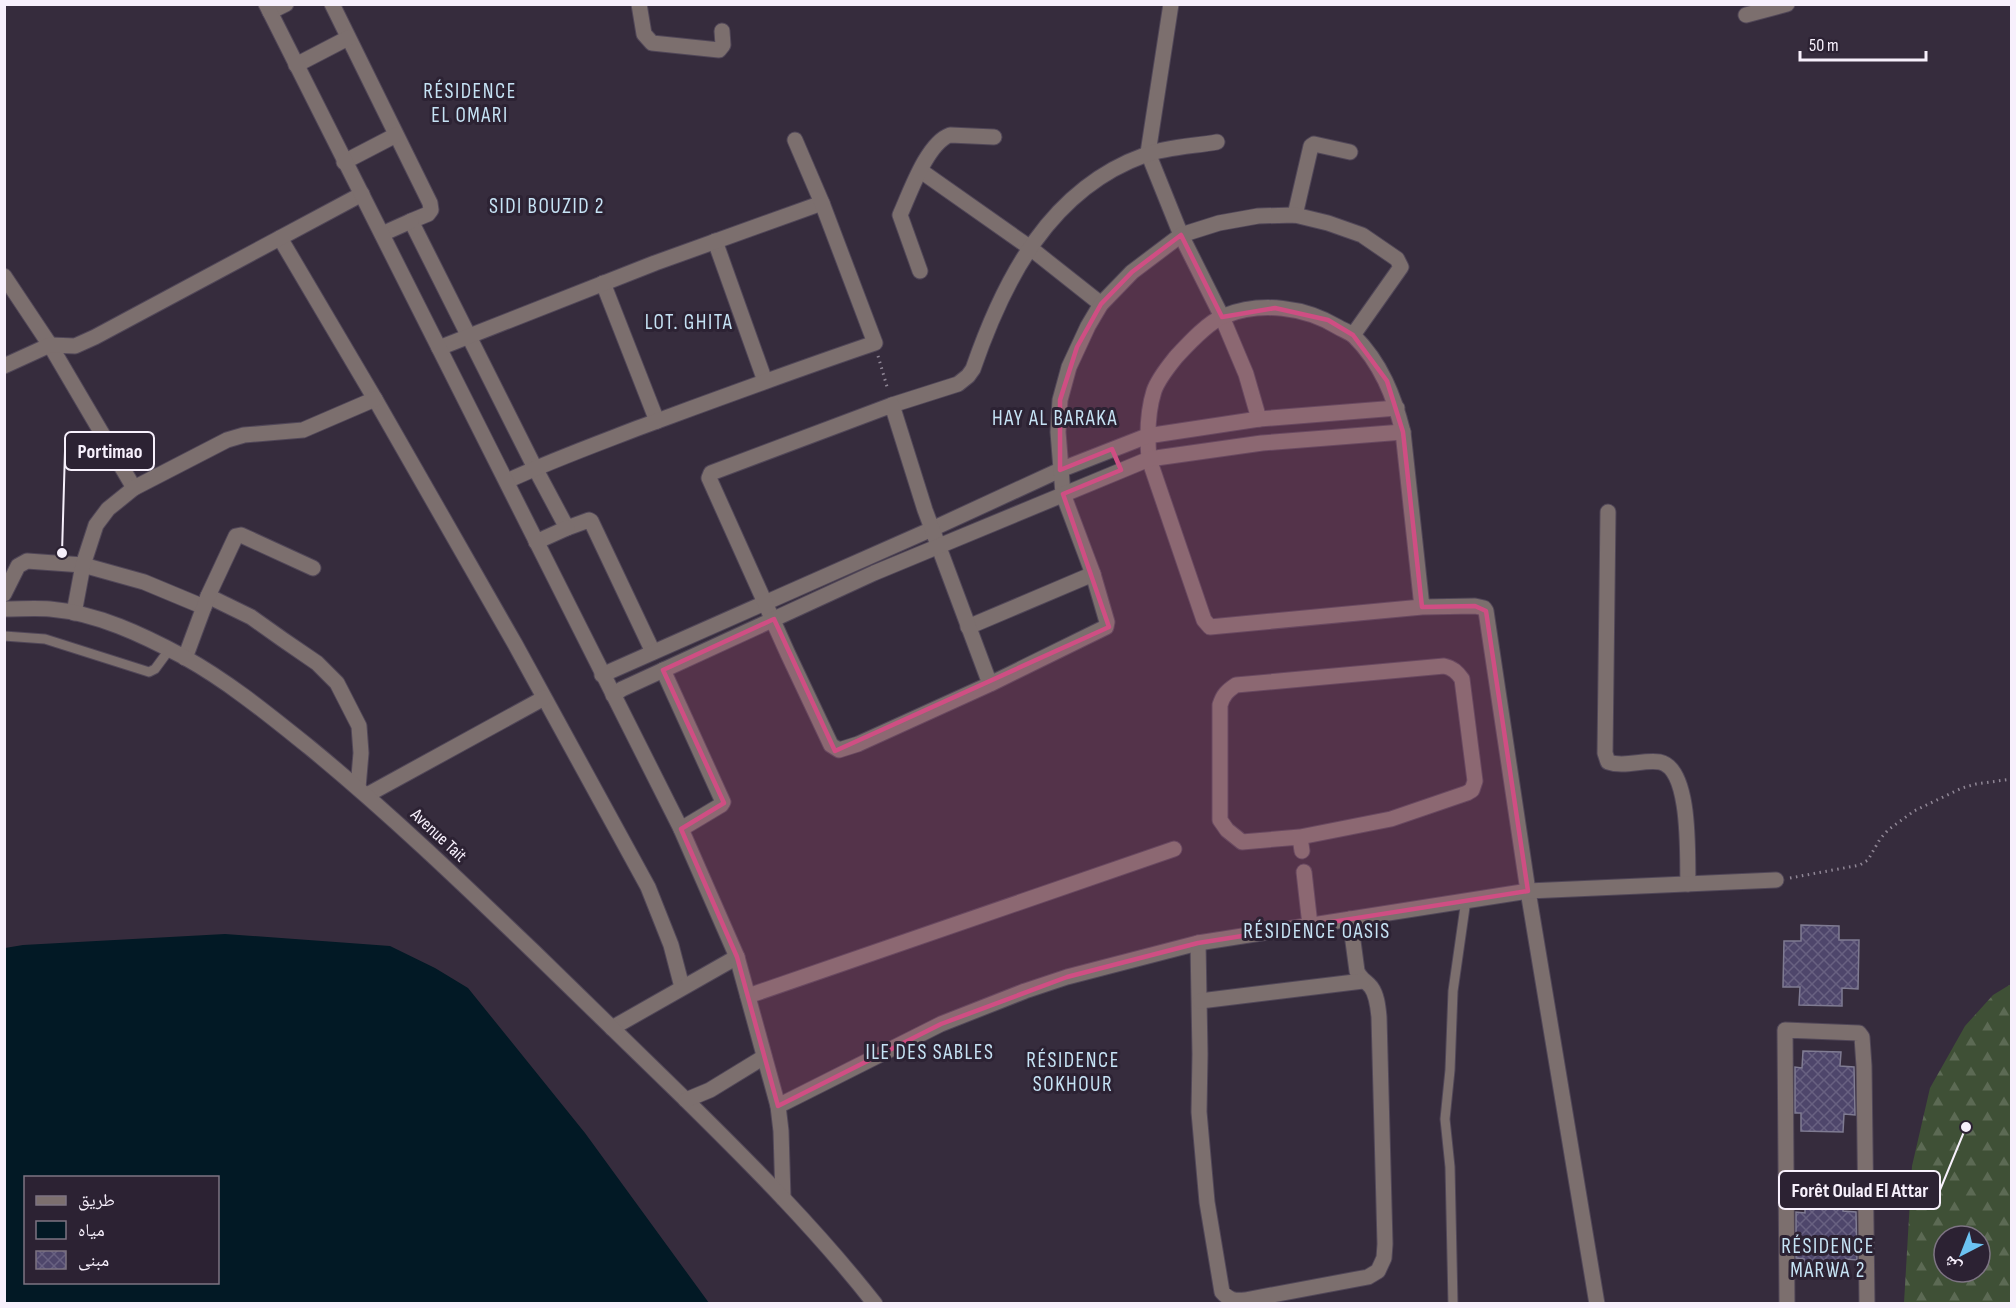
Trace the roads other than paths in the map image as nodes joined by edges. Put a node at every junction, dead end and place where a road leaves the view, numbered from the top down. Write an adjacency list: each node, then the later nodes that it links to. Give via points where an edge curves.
1 (285, 4): 6 (street)
2 (332, 4): 9 (street)
3 (639, 4): 8 (street, via 644,34 652,43 719,50 723,45)
4 (1171, 4): 16 (street)
5 (1787, 4): 7 (street)
6 (268, 8): 10 (street)
7 (1746, 15)
8 (722, 31)
9 (348, 38): 10 (street); 11 (street)
10 (296, 65): 17 (street)
11 (396, 135): 17 (street); 22 (street, via 430,203 428,214)
12 (994, 137): 18 (street, via 944,137)
13 (795, 140): 20 (street)
14 (1217, 142): 16 (street)
15 (1350, 152): 21 (street, via 1311,146)
16 (1148, 153): 24 (street); 27 (street, via 1094,181 1043,228)
17 (344, 162): 19 (street)
18 (921, 171): 27 (street); 28 (street, via 900,215)
19 (362, 194): 23 (street); 25 (street)
20 (822, 202): 26 (street); 38 (street, via 875,343)
21 (1295, 215): 24 (street, via 1257,216); 33 (street, via 1362,235 1400,263 1400,270)
22 (411, 221): 23 (street); 34 (street)
23 (382, 234): 36 (street)
24 (1181, 235): 31 (street, via 1132,272); 32 (street)
25 (280, 238): 35 (street, via 95,338 75,346); 39 (street)
26 (715, 241): 30 (street); 38 (street)
27 (1029, 247): 31 (street); 40 (street, via 1002,295 968,376 958,384)
28 (920, 271)
29 (4, 276): 35 (street)
30 (603, 283): 34 (street); 43 (street)
31 (1101, 304): 48 (street, via 1077,347 1060,399)
32 (1222, 317): 33 (street, via 1246,309 1303,311); 42 (street, via 1246,374); 45 (street, via 1198,335 1154,389)
33 (1353, 335): 41 (street, via 1387,381)
34 (469, 336): 36 (street); 47 (street)
35 (50, 345): 37 (street); 50 (street)
36 (439, 348): 49 (street)
37 (4, 366)
38 (765, 381): 43 (street)
39 (375, 399): 50 (street, via 303,430 227,440); 76 (street)
40 (892, 405): 54 (street); 62 (street, via 711,472 709,478)
41 (1397, 408): 42 (street); 44 (street)
42 (1259, 419): 45 (street)
43 (657, 421): 47 (street)
44 (1403, 432): 46 (street, via 1262,443); 63 (street)
45 (1147, 436): 46 (street); 48 (street)
46 (1149, 459): 51 (street); 63 (street, via 1204,620 1210,627)
47 (535, 468): 49 (street); 53 (street)
48 (1060, 470): 51 (street); 54 (street)
49 (507, 481): 55 (street)
50 (134, 488): 57 (street, via 96,525)
51 (1063, 494): 56 (street); 59 (street)
52 (1608, 512): 83 (street, via 1605,753 1608,762 1616,765 1660,762 1678,779 1686,812)
53 (567, 528): 55 (street); 70 (street, via 591,521)
54 (932, 529): 56 (street); 62 (street)
55 (536, 542): 73 (street)
56 (939, 545): 66 (street); 67 (street)
57 (83, 565): 60 (street, via 27,561 18,566); 61 (street); 65 (street)
58 (313, 568): 61 (street, via 238,534)
59 (1093, 574): 67 (street); 74 (street, via 1106,627)
60 (4, 594)
61 (206, 601): 71 (street); 77 (street, via 251,617 317,663 337,683 359,726)
62 (766, 602): 66 (street); 70 (street)
63 (1422, 607): 84 (street, via 1475,606 1486,611)
64 (4, 609): 65 (street, Avenue Tait)
65 (75, 613): 69 (street, Avenue Tait, via 107,622)
66 (774, 619): 72 (street); 74 (street, via 831,745 839,750)
67 (968, 627): 74 (street)
68 (4, 636): 69 (lane, via 45,639 149,672)
69 (169, 650): 71 (street, Avenue Tait)
70 (652, 652): 73 (street)
71 (185, 658): 77 (street, Avenue Tait, via 230,686)
72 (663, 670): 75 (street); 78 (street, via 723,802)
73 (602, 675): 75 (street)
74 (990, 684)
75 (613, 694): 78 (street)
76 (544, 698): 77 (street); 91 (street, via 648,887 671,945)
77 (362, 791): 94 (street, Avenue Tait)
78 (681, 829): 89 (street)
79 (1301, 844): 79 (street, via 1242,842 1220,820 1222,697 1236,685 1451,667 1462,679 1472,790 1391,819)
80 (1174, 849): 92 (street)
81 (1304, 872): 87 (street)
82 (1776, 880): 83 (street)
83 (1688, 884): 84 (street)
84 (1528, 891): 85 (street); 101 (street)
85 (1466, 900): 86 (street); 100 (lane, via 1453,991 1445,1119)
86 (1350, 919): 87 (street); 90 (street, via 1357,971)
87 (1310, 925): 88 (street)
88 (1198, 943): 93 (street); 97 (street, via 1014,995 941,1024)
89 (736, 957): 91 (street); 92 (street)
90 (1363, 981): 93 (street); 93 (street, via 1374,992 1379,1017 1385,1244 1381,1265 1378,1272 1368,1277 1245,1300 1233,1301 1222,1292 1207,1202 1199,1112)
91 (682, 987): 94 (street)
92 (748, 996): 95 (street)
93 (1200, 1000)
94 (612, 1028): 96 (street, Avenue Tait)
95 (764, 1057): 96 (street); 97 (street)
96 (686, 1100): 98 (street, Avenue Tait)
97 (778, 1106): 98 (street)
98 (783, 1198): 99 (street, Avenue Tait)
99 (875, 1304)
100 (1453, 1304)
101 (1597, 1304)
102 (1787, 1304): 103 (street, via 1785,1030 1859,1033 1862,1037)
103 (1867, 1304)

